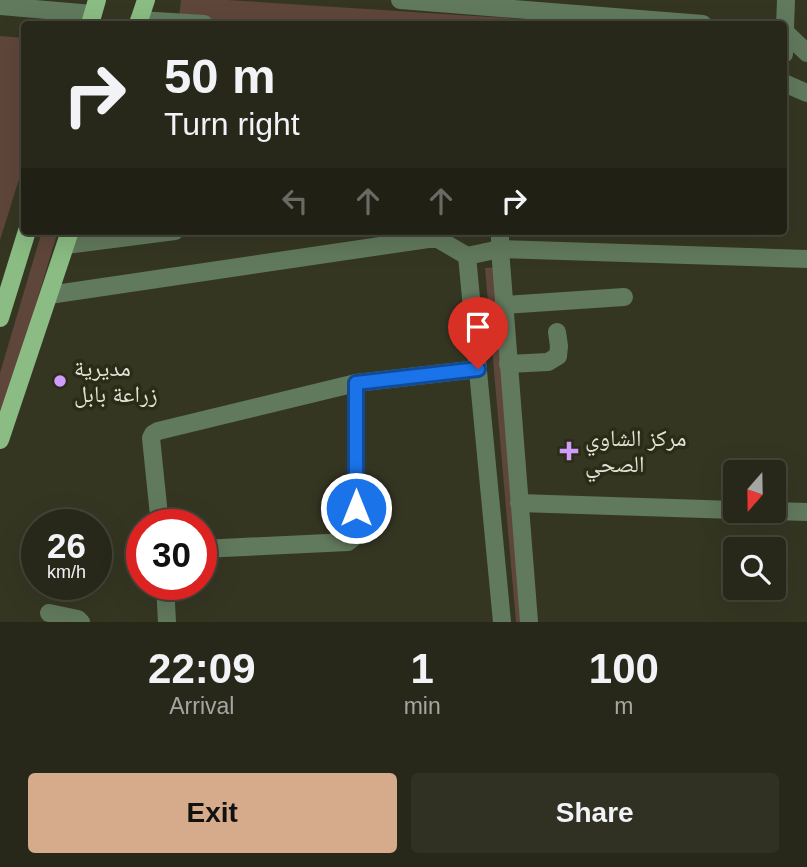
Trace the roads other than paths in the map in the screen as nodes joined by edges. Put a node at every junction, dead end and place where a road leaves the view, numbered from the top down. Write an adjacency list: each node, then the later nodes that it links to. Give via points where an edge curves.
1 (146, 0): 7 (main road)
2 (400, 0): 4 (street)
3 (786, 0): 9 (street)
4 (451, 2): 8 (street)
5 (0, 6): 6 (street)
6 (93, 13)
7 (139, 21)
8 (669, 21)
9 (794, 41)
10 (787, 84): 11 (street)
11 (807, 93)
12 (26, 235): 22 (main road)
13 (114, 235): 15 (street)
14 (438, 235): 17 (street); 19 (street)
15 (68, 238): 19 (main road)
16 (500, 240): 17 (street); 18 (street); 21 (street)
17 (467, 256): 25 (street)
18 (807, 259)
19 (49, 295): 27 (main road)
20 (624, 297): 21 (street)
21 (504, 305): 24 (street)
22 (0, 318)
23 (557, 332): 24 (street, via 558,356 548,362)
24 (508, 364): 28 (street)
25 (478, 369): 26 (street); 38 (street)
26 (356, 383): 29 (street, via 153,434); 33 (street, via 353,538 348,542)
27 (0, 440)
28 (519, 503): 30 (street); 39 (street)
29 (158, 509)
30 (723, 510)
31 (786, 511): 32 (street)
32 (807, 512)
33 (217, 548)
34 (165, 600): 37 (street)
35 (49, 613): 36 (street)
36 (81, 622)
37 (167, 622)
38 (502, 622)
39 (529, 622)

